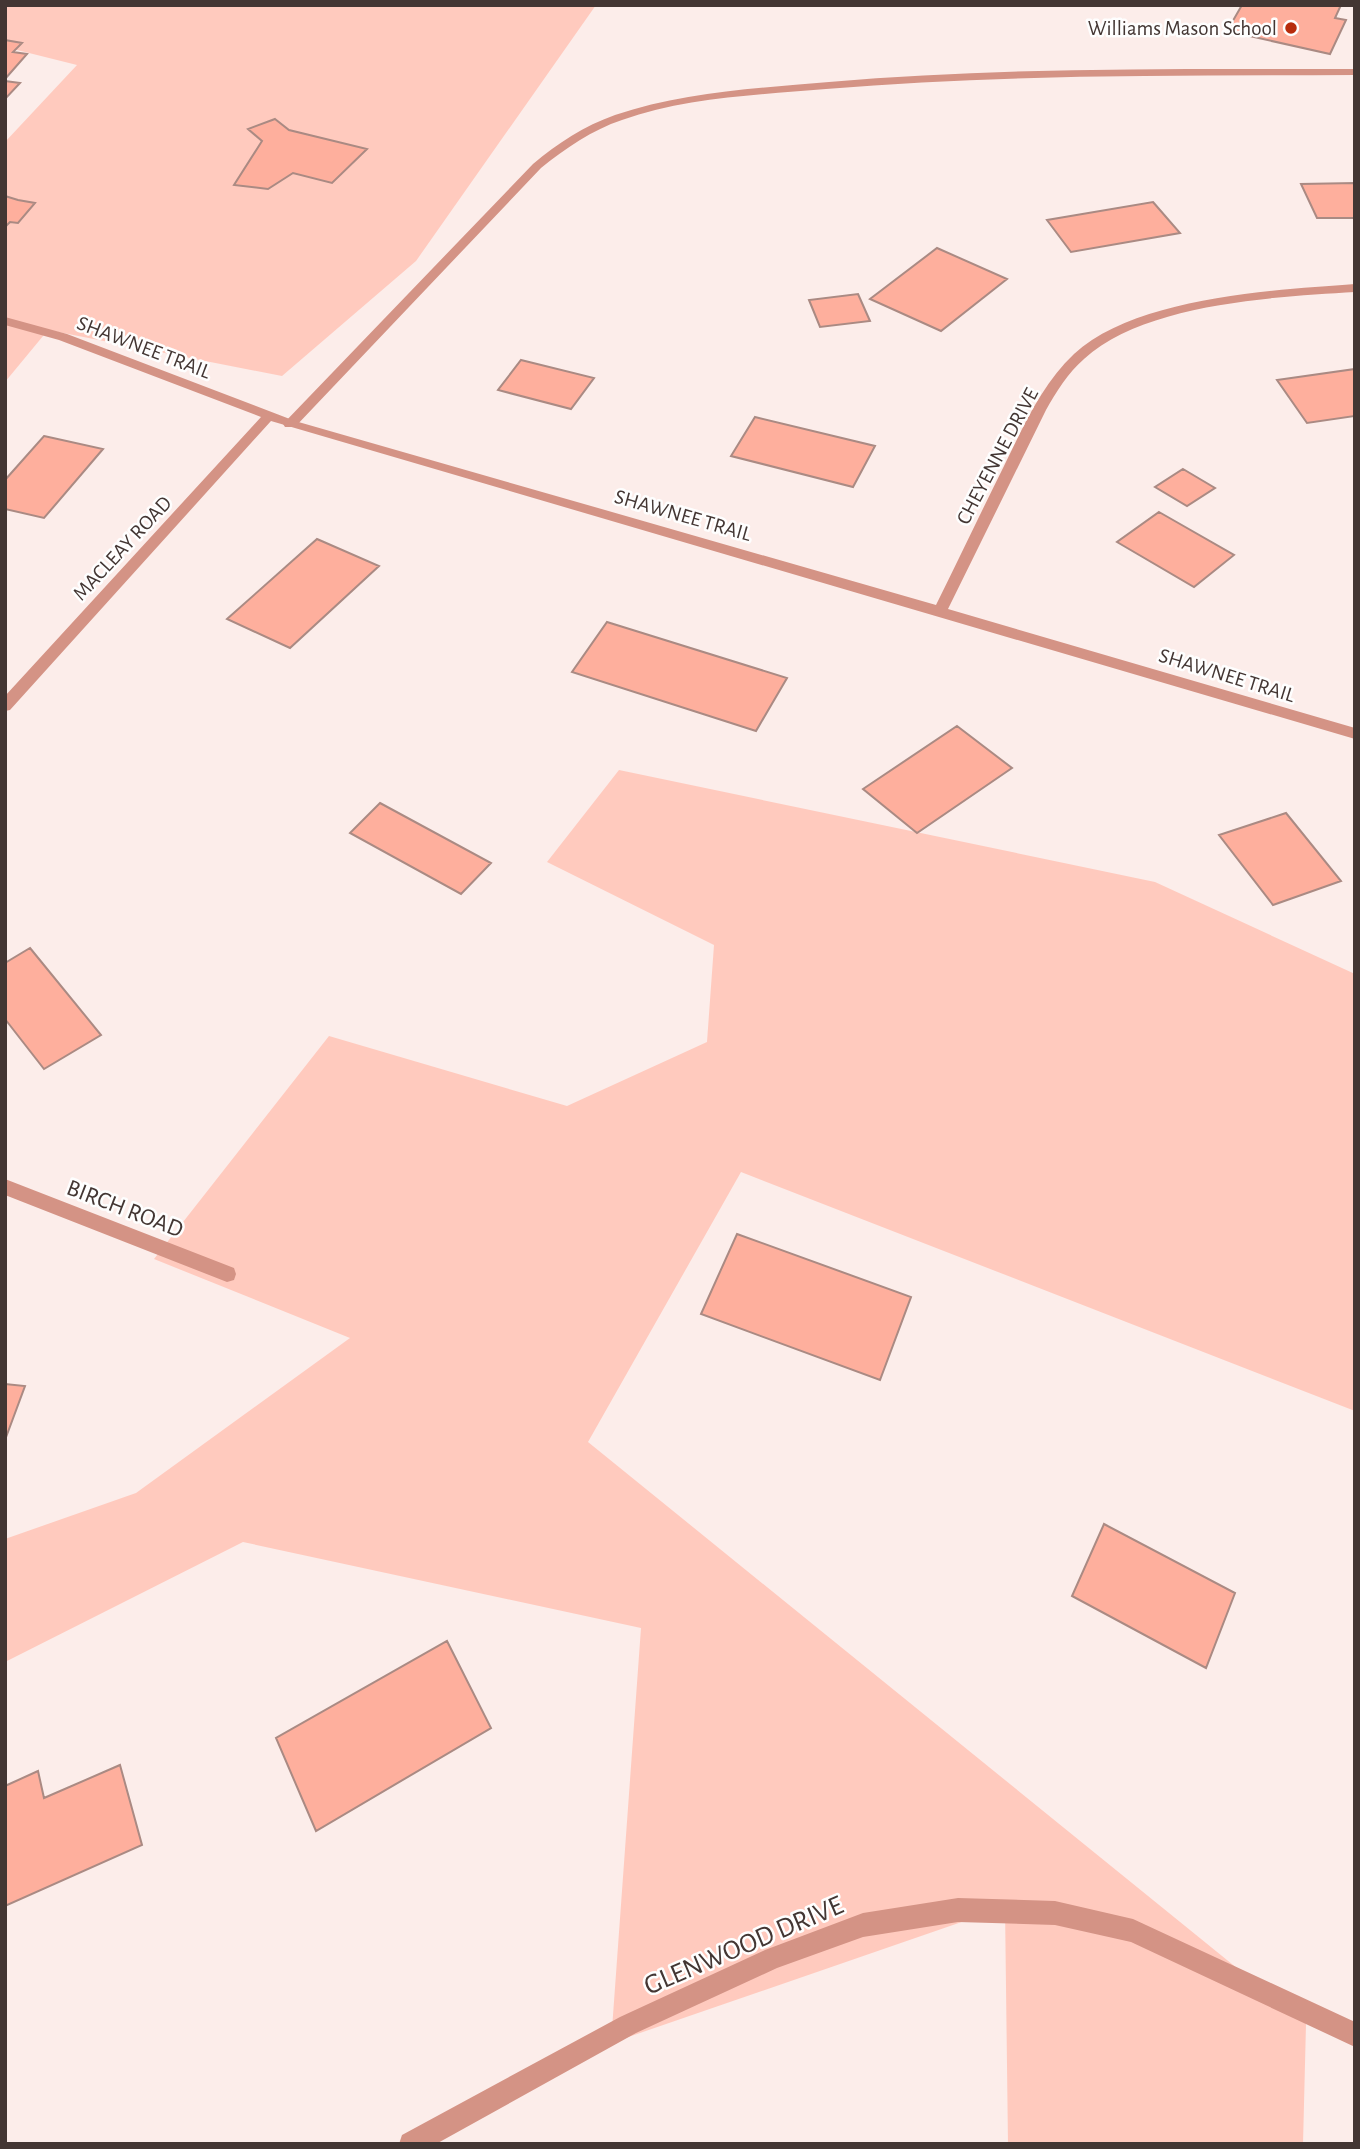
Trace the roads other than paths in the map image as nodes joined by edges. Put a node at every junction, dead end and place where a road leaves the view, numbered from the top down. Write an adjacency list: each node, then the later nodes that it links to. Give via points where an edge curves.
1 (1355, 72): 5 (street, via 886,79 724,96 632,113 595,127 537,166)
2 (1355, 288): 6 (street, CHEYENNE DRIVE, via 1217,302 1131,326 1094,344 1079,356 1035,416)
3 (5, 321): 4 (street, SHAWNEE TRAIL, via 63,337)
4 (268, 416): 5 (street, SHAWNEE TRAIL); 7 (street, MACLEAY ROAD)
5 (290, 424): 6 (street, SHAWNEE TRAIL)
6 (940, 611): 8 (street, SHAWNEE TRAIL)
7 (5, 706)
8 (1355, 734)
9 (5, 1187): 10 (street, BIRCH ROAD)
10 (227, 1274)
11 (1355, 2035): 12 (street, GLENWOOD DRIVE, via 1133,1931 1055,1913 958,1910 863,1925 773,1958 628,2025)
12 (411, 2144)

